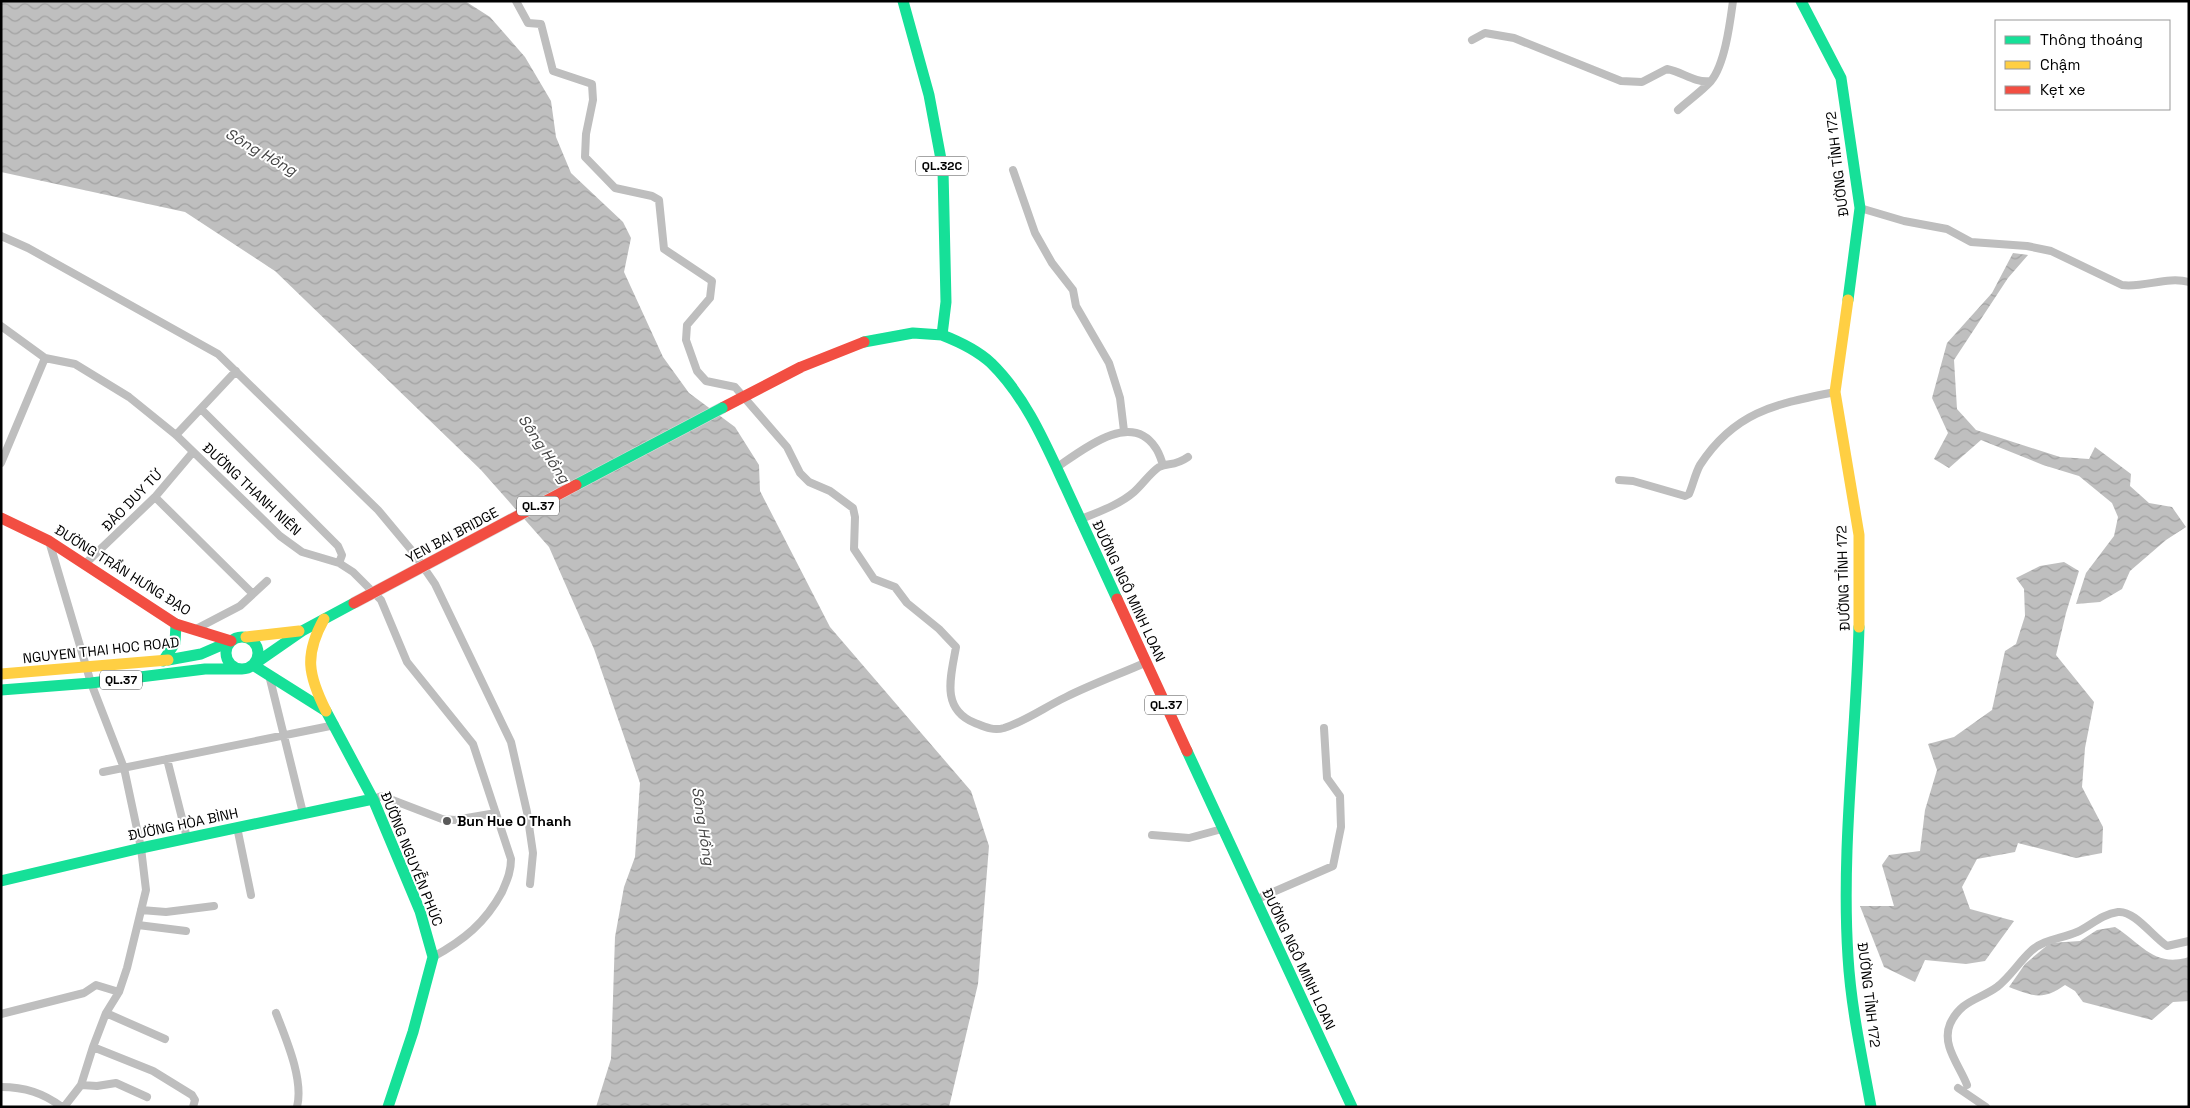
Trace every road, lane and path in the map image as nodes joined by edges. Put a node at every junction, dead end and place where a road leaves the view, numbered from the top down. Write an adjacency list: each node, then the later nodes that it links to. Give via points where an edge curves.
1 (516, 1): 17 (street, via 528,22 541,24 553,71 592,84 593,100 585,156 591,165 615,188 659,200 664,249 712,281 710,298 687,325 686,340 697,371 706,381 735,387)
2 (903, 1): 13 (main road, QL.32C, via 929,95 942,170 946,302)
3 (1734, 1): 6 (street, via 1722,52)
4 (1801, 1): 9 (main road, ĐƯỜNG TỈNH 172, via 1841,78)
5 (1472, 40): 6 (street, via 1485,33 1514,38 1621,81 1642,82 1667,69 1699,83)
6 (1710, 81): 7 (street)
7 (1678, 110)
8 (1013, 170): 20 (street, via 1035,233 1073,290 1076,306 1109,362 1120,398)
9 (1860, 208): 11 (street, via 1947,229 1971,242 2051,251 2122,285 2176,280); 16 (main road, ĐƯỜNG TỈNH 172)
10 (1, 236): 15 (street, via 218,354)
11 (2189, 282)
12 (1, 326): 14 (street, ĐƯỜNG THANH NIÊN)
13 (942, 335): 17 (main road, ĐƯỜNG NGÔ MINH LOAN / QL.37, via 919,331 858,343); 26 (main road, ĐƯỜNG NGÔ MINH LOAN / QL.37, via 972,346 1017,391)
14 (45, 358): 21 (street, ĐƯỜNG THANH NIÊN, via 75,364 129,397); 24 (street)
15 (236, 371): 19 (street); 67 (street, via 378,510 435,584 510,742 527,812 533,854)
16 (1835, 392): 27 (street, via 1777,404 1743,420 1724,436 1700,465 1689,494 1685,496); 92 (main road, ĐƯỜNG TỈNH 172, via 1860,553 1860,633 1850,795 1847,935 1849,973)
17 (745, 397): 18 (main road, ĐƯỜNG NGÔ MINH LOAN / QL.37); 43 (street, via 787,447 809,482 830,491 852,508 856,517 854,549 874,579 895,587 907,603 956,647 949,683 950,700 966,720 989,729 1002,728)
18 (722, 408): 36 (main road, YEN BAI BRIDGE / QL.37, bridge)
19 (201, 409): 21 (street); 33 (street, via 338,546 342,555)
20 (1124, 431): 25 (street, via 1141,434 1155,446); 26 (street, via 1085,448)
21 (176, 435): 22 (street, ĐƯỜNG THANH NIÊN)
22 (193, 452): 28 (street, ĐÀO DUY TỪ); 33 (street, ĐƯỜNG THANH NIÊN, via 280,536 302,552)
23 (1188, 457): 25 (street, via 1178,464)
24 (1, 463)
25 (1163, 465): 30 (street, via 1121,502)
26 (1056, 468): 30 (main road, ĐƯỜNG NGÔ MINH LOAN / QL.37)
27 (1619, 480)
28 (155, 497): 32 (street, ĐÀO DUY TỪ); 35 (street)
29 (1, 518): 31 (main road, ĐƯỜNG TRẦN HƯNG ĐẠO)
30 (1079, 520): 43 (main road, ĐƯỜNG NGÔ MINH LOAN / QL.37)
31 (49, 541): 32 (main road, ĐƯỜNG TRẦN HƯNG ĐẠO); 45 (street)
32 (86, 563): 37 (main road, ĐƯỜNG TRẦN HƯNG ĐẠO)
33 (340, 564): 59 (street, ĐƯỜNG THANH NIÊN, via 353,572 381,600 407,662 473,744)
34 (266, 581): 35 (street)
35 (253, 594): 38 (street, via 240,606)
36 (324, 619): 39 (main road, QL.37); 51 (main road, via 310,647 308,660 314,688)
37 (176, 624): 38 (main road, ĐƯỜNG TRẦN HƯNG ĐẠO); 42 (main road, via 174,643)
38 (194, 630): 41 (main road, ĐƯỜNG TRẦN HƯNG ĐẠO)
39 (302, 631): 40 (main road); 44 (main road)
40 (246, 637): 41 (main road, QL.37); 44 (main road, via 257,647 258,657)
41 (231, 641): 42 (main road, NGUYEN THAI HOC ROAD / QL.37, via 201,654); 46 (main road, via 226,656 231,665)
42 (163, 661): 45 (main road, NGUYEN THAI HOC ROAD / QL.37)
43 (1147, 662): 62 (main road, ĐƯỜNG NGÔ MINH LOAN / QL.37)
44 (253, 665): 46 (main road, QL.37); 48 (main road, ĐƯỜNG NGUYỄN PHÚC)
45 (86, 667): 47 (main road, NGUYEN THAI HOC ROAD / QL.37); 49 (street)
46 (241, 669): 49 (main road, QL.37)
47 (1, 674)
48 (269, 675): 51 (main road, ĐƯỜNG NGUYỄN PHÚC); 54 (street)
49 (91, 683): 50 (main road, QL.37); 56 (street)
50 (1, 690)
51 (326, 711): 52 (main road, ĐƯỜNG NGUYỄN PHÚC)
52 (335, 725): 54 (street); 58 (main road, ĐƯỜNG NGUYỄN PHÚC)
53 (1324, 728): 69 (street, via 1327,778 1340,796 1341,827 1333,866)
54 (284, 735): 55 (street); 60 (street)
55 (167, 759): 56 (street); 64 (street)
56 (124, 768): 57 (street); 65 (street)
57 (103, 772)
58 (373, 799): 59 (street, via 382,796 455,820); 60 (main road, ĐƯỜNG HÒA BÌNH); 75 (main road, ĐƯỜNG NGUYỄN PHÚC, via 420,911)
59 (496, 813): 75 (street, ĐƯỜNG THANH NIÊN, via 511,859 509,878 480,925)
60 (303, 814): 61 (main road, ĐƯỜNG HÒA BÌNH)
61 (237, 827): 64 (main road, ĐƯỜNG HÒA BÌNH); 68 (street)
62 (1222, 829): 63 (street, via 1188,838); 69 (main road, ĐƯỜNG NGÔ MINH LOAN / QL.37)
63 (1152, 835)
64 (187, 838): 65 (main road, ĐƯỜNG HÒA BÌNH)
65 (141, 848): 66 (main road, ĐƯỜNG HÒA BÌNH); 71 (street, via 146,890)
66 (1, 880)
67 (530, 884)
68 (251, 895)
69 (1255, 900): 91 (main road, ĐƯỜNG NGÔ MINH LOAN / QL.37)
70 (214, 906): 71 (street, via 166,912)
71 (141, 910): 72 (street)
72 (138, 925): 73 (street); 76 (street)
73 (186, 931)
74 (2189, 941): 83 (street, via 2167,946 2133,916 2119,911 2078,932 2042,943 1996,988 1980,994 1960,1008 1949,1025 1951,1053)
75 (433, 957): 90 (main road)
76 (119, 992): 77 (street); 79 (street, via 96,985 84,993)
77 (106, 1013): 80 (street); 81 (street)
78 (276, 1013): 89 (street, via 293,1060 299,1099)
79 (1, 1014)
80 (165, 1039)
81 (92, 1047): 82 (street); 88 (street, via 153,1071 192,1095)
82 (81, 1085): 86 (street, via 116,1083); 87 (street)
83 (1967, 1085)
84 (1, 1088): 87 (street, via 31,1090)
85 (1958, 1088): 93 (street)
86 (147, 1096)
87 (63, 1107)
88 (193, 1107)
89 (297, 1107)
90 (388, 1107)
91 (1352, 1107)
92 (1871, 1107)
93 (1986, 1107)

